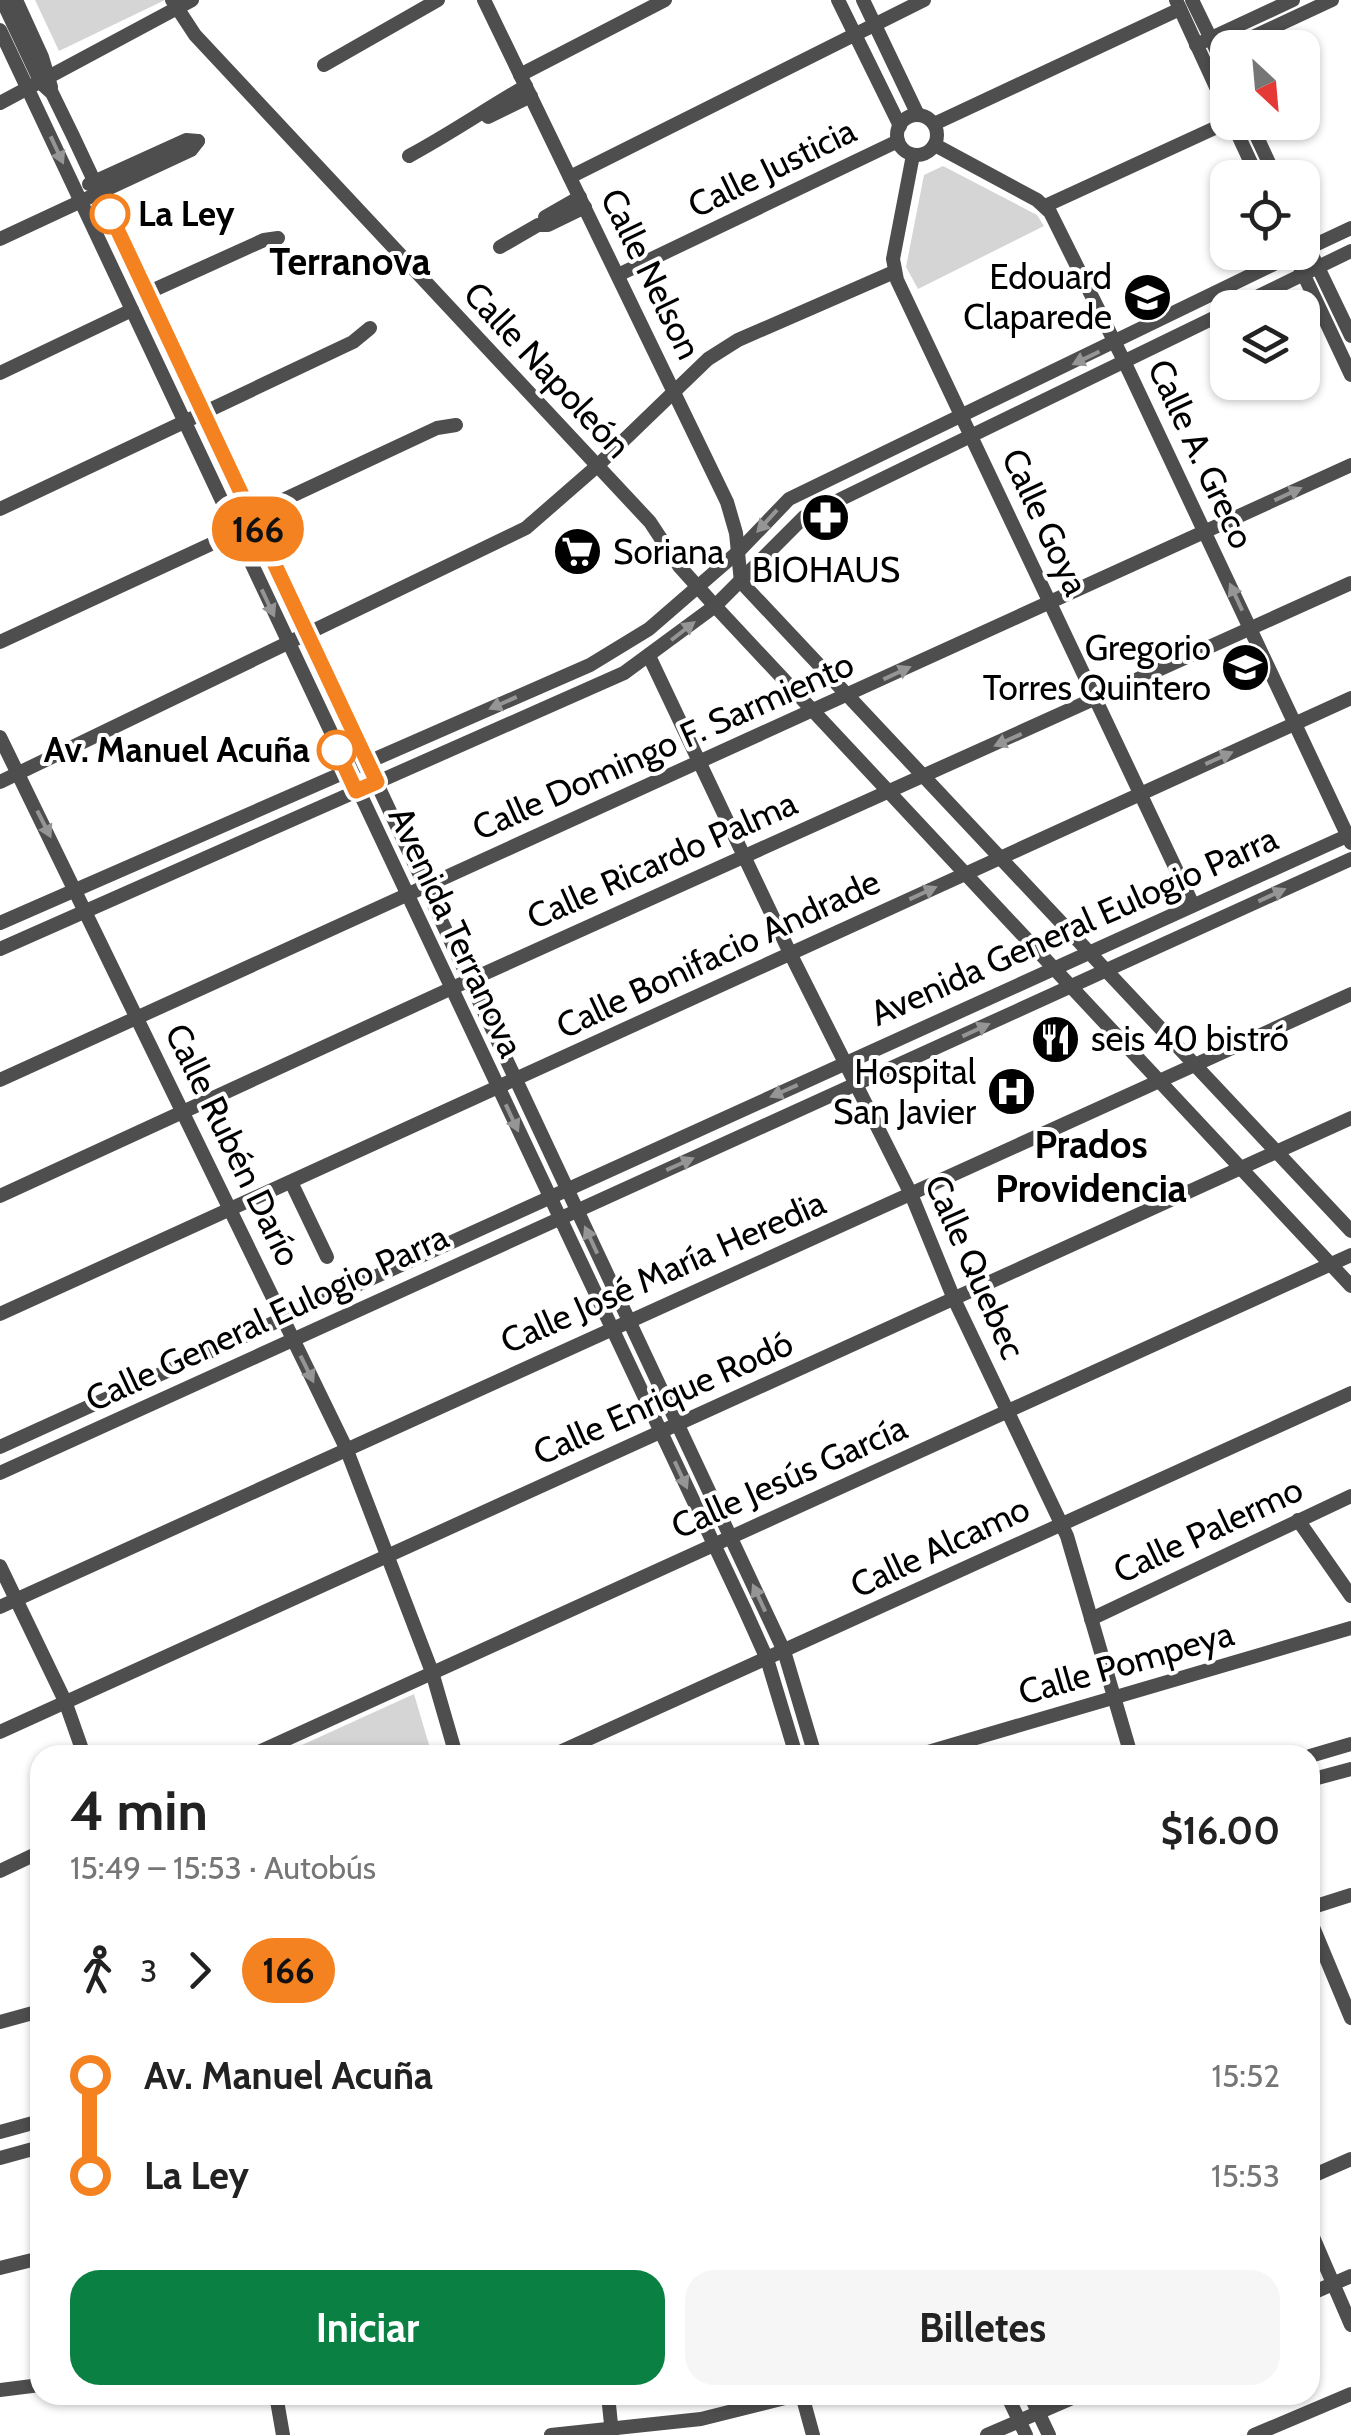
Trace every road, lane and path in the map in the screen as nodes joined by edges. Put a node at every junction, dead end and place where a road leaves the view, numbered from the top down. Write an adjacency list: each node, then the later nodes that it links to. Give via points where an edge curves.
1 (2, 0): 25 (street, Avenida Terranova)
2 (16, 0): 25 (street, Avenida Terranova)
3 (192, 0): 13 (street)
4 (438, 0): 23 (street)
5 (484, 0): 26 (street, Calle Nelson)
6 (665, 0): 26 (street)
7 (838, 0): 18 (street)
8 (863, 0): 14 (street)
9 (924, 0): 14 (street)
10 (1293, 0): 16 (street)
11 (1332, 0): 17 (street)
12 (1183, 3): 19 (street); 20 (street); 29 (street)
13 (174, 4): 25 (street); 67 (street, Calle Napoleón, via 195,35)
14 (875, 24): 18 (street); 28 (street)
15 (0, 30): 25 (street, Avenida Terranova)
16 (1227, 30)
17 (1266, 30)
18 (856, 34): 31 (street); 36 (street)
19 (1210, 38): 20 (street)
20 (1196, 45): 22 (street)
21 (1210, 56): 22 (street)
22 (1202, 60): 24 (street)
23 (324, 65)
24 (1210, 76)
25 (43, 86): 27 (street); 37 (street, Avenida Terranova); 38 (street, Avenida Terranova, one-way to 38)
26 (526, 86): 34 (street); 36 (street, Calle Nelson)
27 (0, 103)
28 (918, 115): 29 (street); 31 (street, via 906,118)
29 (934, 124): 32 (street)
30 (1210, 131): 40 (street)
31 (899, 133): 33 (street, via 903,149); 50 (street, Calle Justicia)
32 (935, 145): 33 (street); 40 (street)
33 (913, 155): 49 (street)
34 (409, 156)
35 (150, 162): 37 (street)
36 (570, 176): 39 (street, Calle Nelson)
37 (97, 186): 38 (street); 53 (street, Avenida Terranova)
38 (78, 196): 42 (street); 54 (street, Avenida Terranova)
39 (582, 202): 44 (street); 50 (street, Calle Nelson)
40 (1045, 206): 57 (street, Calle A. Greco)
41 (1351, 228): 43 (street)
42 (0, 238)
43 (1320, 241)
44 (500, 247)
45 (1351, 251): 46 (street)
46 (1320, 266)
47 (1259, 270): 57 (street)
48 (1311, 270): 52 (street); 56 (street); 60 (street)
49 (894, 272): 61 (street, via 722,348); 64 (street, Calle Goya)
50 (618, 275): 61 (street, Calle Nelson)
51 (179, 283): 51 (street, via 267,248 278,238 264,240); 53 (street)
52 (1270, 290)
53 (149, 297): 62 (street, Avenida Terranova)
54 (132, 310): 59 (street); 63 (street, Avenida Terranova)
55 (1210, 319): 58 (street)
56 (1351, 336)
57 (1116, 343): 58 (street, Calle A. Greco); 64 (street, one-way to 64)
58 (1124, 361): 65 (street); 72 (street, Calle A. Greco)
59 (0, 373)
60 (1351, 375)
61 (674, 391): 67 (street); 73 (street, Calle Nelson, via 727,502)
62 (201, 409): 62 (street, via 353,342 370,328 351,334); 63 (street); 70 (street, Avenida Terranova)
63 (182, 418): 69 (street); 71 (street, Avenida Terranova)
64 (963, 418): 65 (street, Calle Goya); 73 (street, one-way to 73, via 789,499)
65 (972, 436): 74 (street, via 804,516); 77 (street, Calle Goya)
66 (1351, 465): 72 (street, Calle Domingo F. Sarmiento, one-way to 66)
67 (596, 467): 76 (street, Calle Napoleón, via 650,522); 80 (street, via 526,528)
68 (325, 486): 68 (street, via 440,437 456,425 437,428); 70 (street)
69 (0, 509)
70 (253, 519): 80 (street, Avenida Terranova)
71 (236, 533): 81 (street); 82 (street, Avenida Terranova, one-way to 82)
72 (1205, 533): 77 (street, Calle Domingo F. Sarmiento); 79 (street, Calle A. Greco, one-way to 72)
73 (739, 552): 74 (street, Calle Nelson); 76 (street)
74 (742, 582): 78 (street); 84 (street)
75 (1351, 583): 79 (street, Calle Ricardo Palma)
76 (698, 587): 78 (street, Calle Napoleón); 90 (street, one-way to 90, via 611,654)
77 (1050, 603): 84 (street, Calle Domingo F. Sarmiento, one-way to 77); 86 (street, Calle Goya)
78 (715, 606): 83 (street, one-way to 78); 87 (street, Calle Napoleón)
79 (1251, 629): 86 (street, Calle Ricardo Palma); 88 (street, Calle A. Greco)
80 (307, 634): 82 (street); 90 (street, Avenida Terranova)
81 (0, 642)
82 (287, 644): 92 (street, Avenida Terranova); 93 (street)
83 (649, 656): 91 (street, Calle Quebec); 96 (street, via 602,684)
84 (850, 695): 87 (street, Calle Domingo F. Sarmiento); 94 (street)
85 (1351, 698): 88 (street, Calle Bonifacio Andrade)
86 (1096, 700): 94 (street, Calle Ricardo Palma, one-way to 94); 99 (street, Calle Goya)
87 (813, 711): 91 (street, Calle Domingo F. Sarmiento); 98 (street, Calle Napoleón)
88 (1295, 723): 99 (street, Calle Bonifacio Andrade, one-way to 88); 100 (street, Calle A. Greco)
89 (0, 737): 93 (street, Calle Rubén Darío)
90 (367, 762): 92 (street); 96 (street, Avenida Terranova)
91 (700, 762): 101 (street, Calle Quebec); 105 (street, Calle Domingo F. Sarmiento)
92 (347, 771): 97 (street, Avenida Terranova); 106 (street)
93 (18, 773): 95 (street); 106 (street, Calle Rubén Darío, one-way to 106)
94 (926, 776): 98 (street, Calle Ricardo Palma); 102 (street)
95 (0, 782)
96 (377, 782): 97 (street); 105 (street, Avenida Terranova)
97 (356, 791): 107 (street, Avenida Terranova); 109 (street)
98 (886, 791): 101 (street, Calle Ricardo Palma); 104 (street, Calle Napoleón)
99 (1140, 794): 102 (street, Calle Bonifacio Andrade); 108 (street, Calle Goya)
100 (1350, 838): 108 (street, Avenida General Eulogio Parra)
101 (744, 856): 113 (street, Calle Quebec); 116 (street, Calle Ricardo Palma)
102 (1000, 858): 104 (street, Calle Bonifacio Andrade); 112 (street)
103 (1351, 859): 115 (street, Avenida General Eulogio Parra, one-way to 103)
104 (967, 873): 113 (street, Calle Bonifacio Andrade, one-way to 104); 114 (street, Calle Napoleón)
105 (425, 886): 107 (street, Calle Domingo F. Sarmiento); 116 (street, Avenida Terranova)
106 (77, 890): 109 (street, Calle Rubén Darío); 110 (street)
107 (406, 895): 118 (street, Avenida Terranova); 120 (street, Calle Domingo F. Sarmiento)
108 (1193, 905): 112 (street, Avenida General Eulogio Parra)
109 (87, 911): 111 (street); 120 (street, Calle Rubén Darío)
110 (0, 924)
111 (0, 949)
112 (1088, 953): 114 (street, Avenida General Eulogio Parra); 115 (street)
113 (790, 954): 121 (street, Calle Quebec); 123 (street, Calle Bonifacio Andrade)
114 (1056, 967): 117 (street, Calle Napoleón); 121 (street, Avenida General Eulogio Parra)
115 (1105, 971): 117 (street, Avenida General Eulogio Parra); 122 (street)
116 (470, 980): 118 (street, Calle Ricardo Palma); 123 (street, Avenida Terranova)
117 (1074, 986): 125 (street, Calle Napoleón); 126 (street, Avenida General Eulogio Parra, one-way to 117)
118 (450, 989): 127 (street, Avenida Terranova); 128 (street, Calle Ricardo Palma)
119 (1351, 994): 122 (street, Calle José María Heredia)
120 (138, 1016): 124 (street, Calle Domingo F. Sarmiento); 128 (street, Calle Rubén Darío)
121 (847, 1062): 126 (street, Calle Quebec); 133 (street, Avenida General Eulogio Parra, one-way to 133)
122 (1194, 1065): 125 (street, Calle José María Heredia); 130 (street)
123 (516, 1079): 127 (street, Calle Bonifacio Andrade); 133 (street, Avenida Terranova)
124 (0, 1080)
125 (1161, 1080): 131 (street, Calle Napoleón); 134 (street, Calle José María Heredia)
126 (858, 1084): 134 (street, Calle Quebec); 138 (street, Avenida General Eulogio Parra, one-way to 126)
127 (497, 1087): 132 (street, Calle Bonifacio Andrade); 136 (street, Avenida Terranova, one-way to 136)
128 (184, 1111): 135 (street, Calle Ricardo Palma); 137 (street, Calle Rubén Darío)
129 (1351, 1118): 130 (street, Calle Enrique Rodó)
130 (1276, 1152): 131 (street, Calle Enrique Rodó); 140 (street)
131 (1242, 1168): 143 (street, Calle Napoleón); 145 (street, Calle Enrique Rodó)
132 (291, 1182): 137 (street, Calle Bonifacio Andrade); 142 (street)
133 (567, 1188): 136 (street, Avenida General Eulogio Parra); 138 (street, Avenida Terranova)
134 (910, 1194): 145 (street, Calle Quebec); 148 (street, Calle José María Heredia)
135 (0, 1196)
136 (549, 1196): 139 (street, Avenida Terranova); 147 (street, Calle General Eulogio Parra)
137 (231, 1208): 146 (street, Calle Bonifacio Andrade); 147 (street, Calle Rubén Darío)
138 (577, 1210): 139 (street, Avenida General Eulogio Parra); 148 (street, Avenida Terranova, one-way to 138)
139 (559, 1218): 149 (street, Avenida Terranova); 150 (street, Calle General Eulogio Parra)
140 (1351, 1231)
141 (1351, 1255): 143 (street, Calle Jesús García)
142 (328, 1257)
143 (1331, 1264): 144 (street, Calle Napoleón); 152 (street, Calle Jesús García)
144 (1351, 1286)
145 (954, 1298): 152 (street, Calle Quebec); 153 (street, Calle Enrique Rodó)
146 (0, 1314)
147 (282, 1317): 150 (street, Calle Rubén Darío); 155 (street, Calle General Eulogio Parra)
148 (629, 1320): 149 (street, Calle José María Heredia); 153 (street, Avenida Terranova)
149 (611, 1328): 154 (street, Avenida Terranova); 156 (street, Calle José María Heredia)
150 (292, 1339): 156 (street, Calle Rubén Darío, one-way to 156); 157 (street, Calle General Eulogio Parra)
151 (1351, 1394): 160 (street, Calle Alcamo)
152 (1008, 1411): 160 (street, Calle Quebec); 161 (street, Calle Jesús García)
153 (677, 1424): 154 (street, Calle Enrique Rodó); 161 (street, Avenida Terranova)
154 (660, 1431): 162 (street, Avenida Terranova, one-way to 162); 163 (street, Calle Enrique Rodó)
155 (0, 1447)
156 (346, 1448): 163 (street, Calle Rubén Darío); 166 (street, Calle José María Heredia)
157 (0, 1473)
158 (1351, 1496): 159 (street, Calle Palermo)
159 (1298, 1520): 165 (street); 168 (street, Calle Palermo)
160 (1062, 1524): 168 (street, Calle Quebec); 170 (street, Calle Alcamo)
161 (730, 1537): 162 (street, Calle Jesús García); 170 (street, Avenida Terranova, one-way to 161)
162 (714, 1544): 171 (street, Avenida Terranova); 172 (street, Calle Jesús García)
163 (388, 1557): 172 (street, Calle Rubén Darío); 174 (street, Calle Enrique Rodó)
164 (0, 1566): 166 (street)
165 (1351, 1596)
166 (16, 1600): 167 (street, Calle José María Heredia); 174 (street)
167 (0, 1607)
168 (1091, 1618): 173 (street, Calle Quebec)
169 (1351, 1628): 173 (street, Calle Pompeya)
170 (784, 1651): 171 (street, Calle Alcamo); 182 (street, Avenida Terranova)
171 (767, 1659): 180 (street, Calle Alcamo); 181 (street, Avenida Terranova)
172 (432, 1672): 178 (street, Calle Jesús García); 179 (street, Calle Rubén Darío)
173 (1114, 1697): 183 (street, Calle Pompeya); 184 (street, Calle Quebec)
174 (65, 1701): 175 (street, Calle Enrique Rodó); 177 (street)
175 (0, 1732)
176 (1351, 1744): 185 (street)
177 (80, 1745)
178 (274, 1745)
179 (453, 1745)
180 (576, 1745)
181 (793, 1745)
182 (812, 1745)
183 (952, 1745)
184 (1128, 1745)
185 (1320, 1753)
186 (1351, 1769): 187 (street)
187 (1320, 1777)
188 (30, 1857): 189 (street)
189 (0, 1871)
190 (1351, 1895): 191 (street)
191 (1320, 1905)
192 (1320, 1944): 194 (street)
193 (30, 2014): 195 (street)
194 (1351, 2018)
195 (0, 2022)
196 (30, 2124): 197 (street)
197 (0, 2132)
198 (30, 2149): 199 (street)
199 (0, 2158)
200 (1351, 2160): 201 (street)
201 (1320, 2173)
202 (1320, 2253): 206 (street)
203 (30, 2260): 204 (street)
204 (0, 2268)
205 (1351, 2276): 206 (street)
206 (1333, 2284): 207 (street); 208 (street)
207 (1320, 2290)
208 (1351, 2325)
209 (30, 2386): 210 (street)
210 (0, 2390)
211 (1351, 2394): 227 (street)
212 (278, 2405): 222 (street)
213 (609, 2405): 221 (street)
214 (759, 2405): 221 (street)
215 (803, 2405): 224 (street)
216 (1012, 2405): 220 (street)
217 (1034, 2405): 219 (street)
218 (1056, 2405): 219 (street)
219 (1038, 2413): 220 (street); 226 (street)
220 (1022, 2428): 225 (street)
221 (612, 2432): 223 (street)
222 (283, 2435)
223 (551, 2435)
224 (813, 2435)
225 (987, 2435)
226 (1049, 2435)
227 (1254, 2435)

